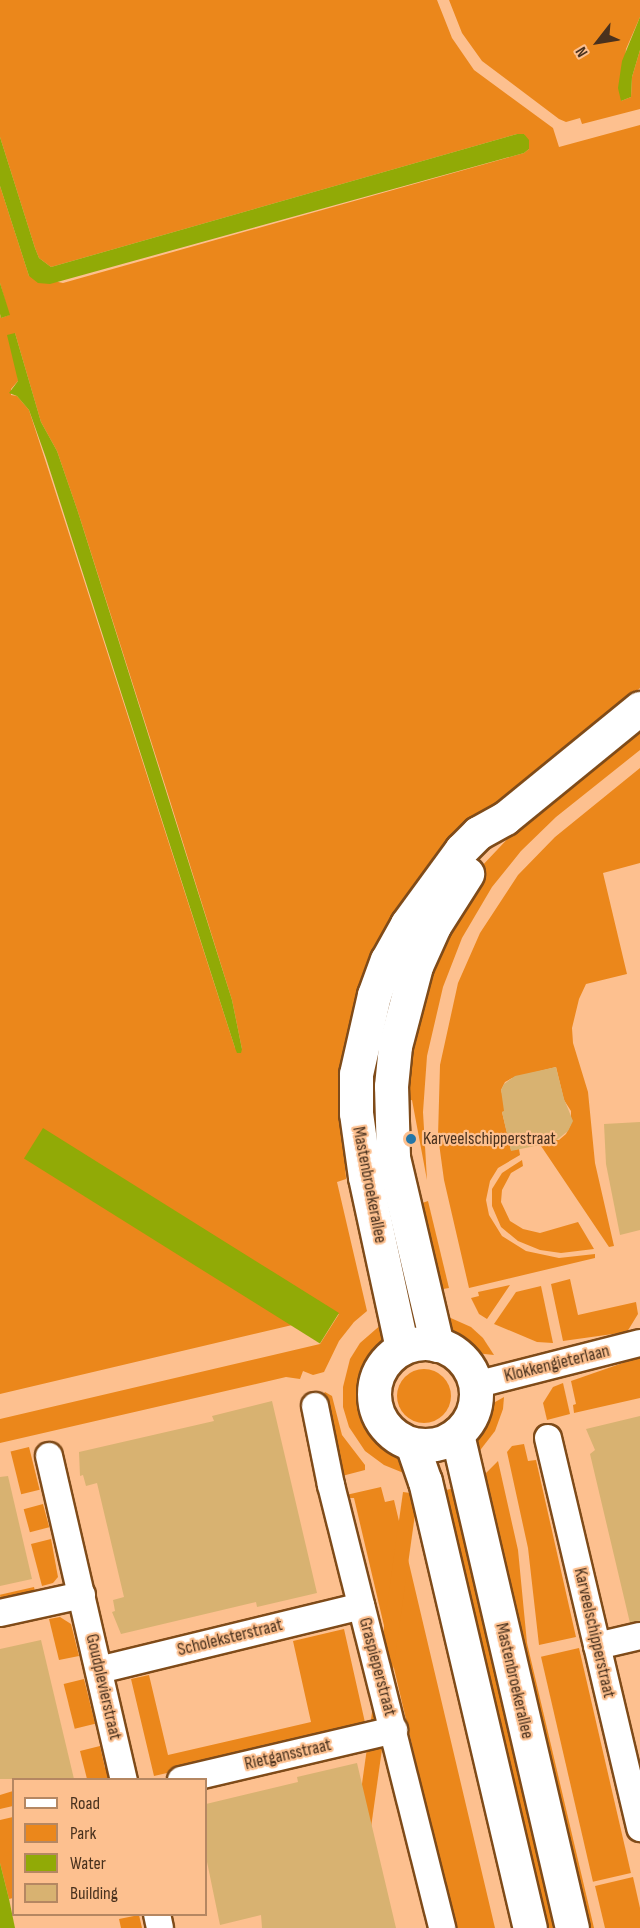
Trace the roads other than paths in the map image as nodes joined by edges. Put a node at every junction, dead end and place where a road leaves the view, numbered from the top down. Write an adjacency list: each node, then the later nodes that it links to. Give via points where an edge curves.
1 (640, 708): 2 (main road, Mastenbroekerallee)
2 (505, 818): 4 (main road, Mastenbroekerallee, via 434,926 416,966 395,1046 393,1157); 5 (main road, Mastenbroekerallee, via 478,833 428,891 387,960 362,1042 356,1074 358,1144)
3 (640, 1343): 6 (street, Klokkengieterlaan)
4 (437, 1345): 5 (main road, via 419,1343); 6 (main road, via 455,1353 468,1367)
5 (402, 1348): 10 (main road, via 378,1373 375,1408 390,1431)
6 (475, 1385): 8 (main road, via 475,1403 469,1420)
7 (315, 1406): 13 (street, Graspieperstraat)
8 (457, 1434): 10 (main road, via 444,1442); 24 (main road, Mastenbroekerallee)
9 (548, 1438): 16 (street, Karveelschipperstraat)
10 (412, 1444): 23 (main road, via 425,1481)
11 (49, 1456): 12 (street, Goudplevierstraat)
12 (82, 1595): 14 (street); 17 (street, Goudplevierstraat)
13 (361, 1606): 17 (street, Scholeksterstraat); 18 (street, Graspieperstraat)
14 (0, 1612)
15 (640, 1636): 16 (street)
16 (597, 1646): 21 (street, Karveelschipperstraat)
17 (99, 1670): 19 (street, Goudplevierstraat)
18 (394, 1730): 20 (street, Rietgansstraat); 22 (street, Graspieperstraat)
19 (124, 1778)
20 (185, 1778)
21 (640, 1827)
22 (442, 1928)
23 (530, 1928)
24 (572, 1928)

